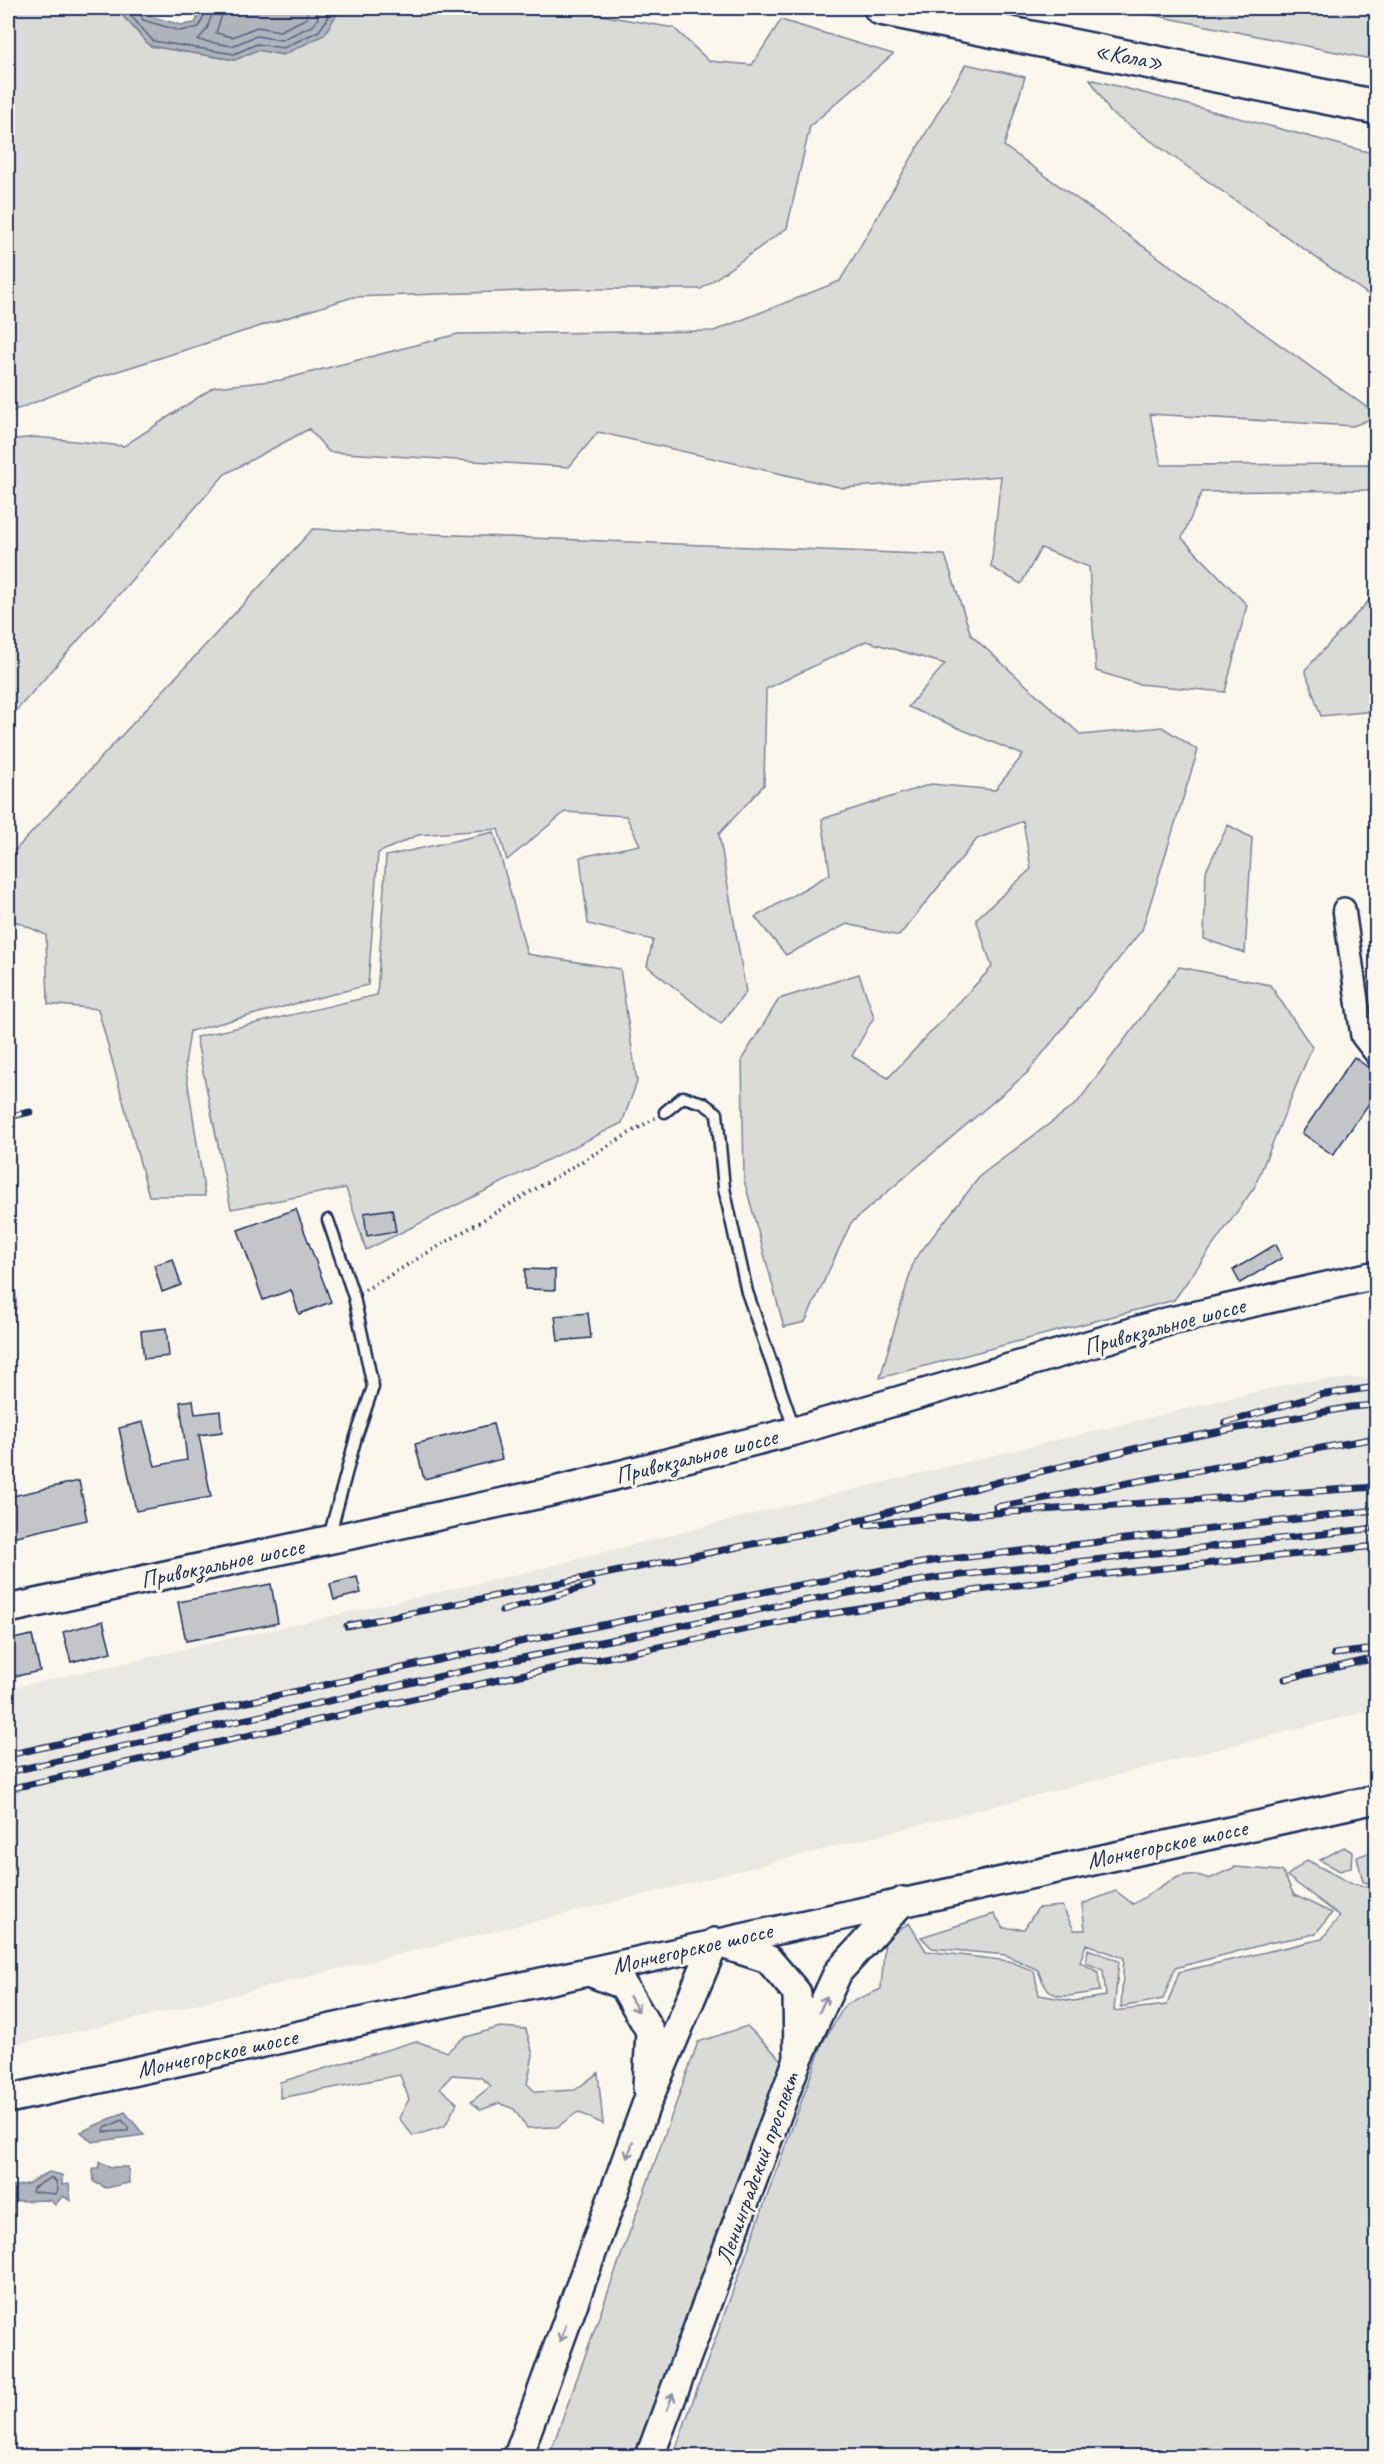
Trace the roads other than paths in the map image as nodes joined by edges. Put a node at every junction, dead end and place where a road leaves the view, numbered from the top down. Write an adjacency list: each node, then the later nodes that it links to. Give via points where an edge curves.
1 (881, 8): 2 (highway, «Кола»)
2 (1377, 108)
3 (1344, 909): 4 (street, via 1362,1036)
4 (1377, 1054)
5 (665, 1112): 8 (lane, via 683,1097 703,1103 717,1113 724,1188 747,1292)
6 (328, 1220): 9 (lane, via 354,1297 374,1387)
7 (1377, 1275): 8 (street, Привокзальное шоссе, via 1166,1322)
8 (795, 1431): 9 (street, Привокзальное шоссе, via 550,1492)
9 (328, 1541): 10 (street, Привокзальное шоссе)
10 (8, 1609)
11 (1377, 1799): 12 (street, Мончегорское шоссе)
12 (903, 1901): 13 (street, Мончегорское шоссе); 15 (street, Ленинградский проспект, one-way to 12, via 838,1972)
13 (715, 1942): 14 (street, Мончегорское шоссе); 15 (street, via 768,1959 797,1993); 17 (street)
14 (589, 1972): 16 (street, Мончегорское шоссе); 17 (street, one-way to 17, via 623,1985 650,2031)
15 (798, 2059): 19 (street, Ленинградский проспект, one-way to 15)
16 (8, 2099)
17 (646, 2105): 18 (street, one-way to 18)
18 (518, 2457)
19 (650, 2457)

